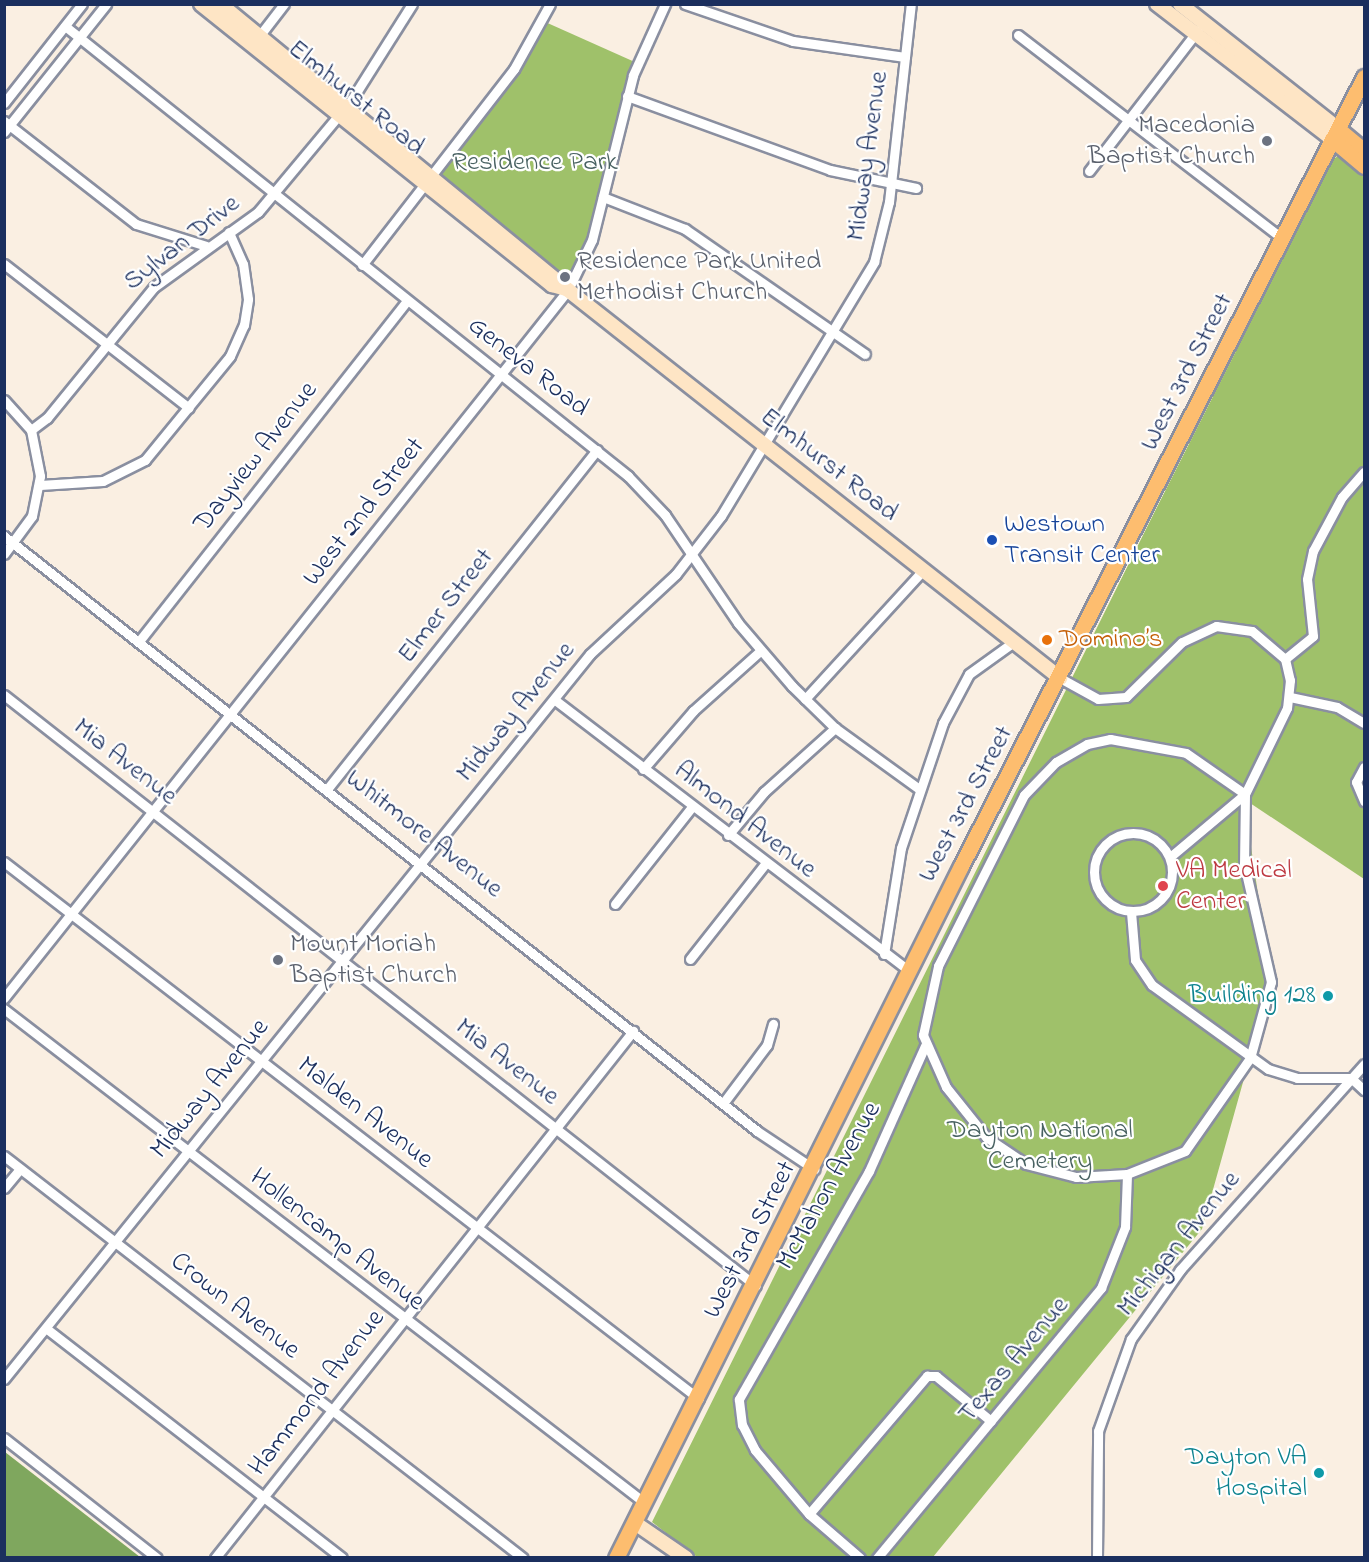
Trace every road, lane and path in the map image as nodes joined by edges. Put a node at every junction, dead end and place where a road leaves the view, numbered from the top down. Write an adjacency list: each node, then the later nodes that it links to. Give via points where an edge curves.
1 (82, 4): 13 (street)
2 (106, 4): 16 (street)
3 (201, 4): 17 (street, Elmhurst Road)
4 (220, 4): 17 (street, Elmhurst Road)
5 (284, 4): 17 (street)
6 (412, 4): 22 (street, Sylvan Drive)
7 (550, 4): 29 (street, via 514,69)
8 (665, 4): 20 (street, West 2nd Street)
9 (686, 4): 18 (street, via 793,41)
10 (911, 4): 18 (street, Midway Avenue)
11 (1157, 4): 14 (street)
12 (1180, 4): 14 (street)
13 (65, 26): 16 (street, Geneva Road); 21 (street)
14 (1199, 29): 23 (street); 25 (street)
15 (1018, 35): 23 (street)
16 (80, 37): 24 (street); 32 (street, Geneva Road)
17 (256, 41): 22 (street, Elmhurst Road)
18 (905, 57): 30 (street, Midway Avenue)
19 (1365, 77): 25 (main road, West 3rd Street)
20 (627, 96): 30 (street, via 830,170); 33 (street, West 2nd Street)
21 (4, 103)
22 (342, 110): 29 (street, Elmhurst Road); 32 (street, Sylvan Drive)
23 (1129, 120): 28 (street); 35 (street)
24 (6, 126): 36 (street, via 136,224)
25 (1335, 134): 26 (main road); 27 (main road); 35 (main road, West 3rd Street)
26 (1365, 151)
27 (1365, 166)
28 (1089, 171)
29 (428, 179): 38 (street); 39 (street, Elmhurst Road, via 552,285)
30 (891, 184): 31 (street); 41 (street, Midway Avenue, via 874,262)
31 (916, 188)
32 (274, 194): 34 (street, Sylvan Drive); 38 (street, Geneva Road)
33 (603, 197): 39 (street, West 2nd Street, via 586,258); 41 (street, via 685,229)
34 (229, 232): 36 (street, Sylvan Drive); 46 (street, via 245,273 246,317 230,356)
35 (1283, 239): 61 (main road, West 3rd Street)
36 (206, 246): 42 (street, Sylvan Drive, via 154,287)
37 (4, 264): 42 (street)
38 (362, 265): 40 (street, Geneva Road)
39 (568, 290): 44 (street, West 2nd Street); 48 (street, Elmhurst Road)
40 (407, 301): 44 (street, Geneva Road); 57 (street, Dayview Avenue)
41 (834, 333): 43 (street); 48 (street, Midway Avenue)
42 (106, 344): 46 (street); 47 (street, Sylvan Drive, via 47,418)
43 (865, 354)
44 (503, 375): 49 (street, Geneva Road); 66 (street, West 2nd Street)
45 (4, 400): 47 (street)
46 (189, 408): 51 (street, via 158,448 129,470 84,485)
47 (31, 430): 51 (street)
48 (765, 445): 55 (street, Midway Avenue); 56 (street, Elmhurst Road)
49 (597, 450): 55 (street, Geneva Road, via 653,501); 71 (street, Elmer Street)
50 (1365, 472): 60 (street, via 1342,496 1311,557 1311,640)
51 (40, 485): 53 (street, via 32,516)
52 (4, 536): 53 (street, Whitmore Avenue)
53 (14, 543): 54 (street); 57 (street, Whitmore Avenue)
54 (4, 554)
55 (693, 555): 59 (street, Geneva Road); 65 (street, Midway Avenue, via 601,642)
56 (923, 570): 58 (street, Elmhurst Road); 64 (street)
57 (140, 640): 66 (street, Whitmore Avenue)
58 (1015, 641): 61 (street, Elmhurst Road); 72 (street, via 986,658 965,680)
59 (760, 651): 64 (street, Geneva Road); 70 (street, via 693,711)
60 (1285, 659): 61 (street, via 1252,631 1216,626 1182,642 1140,688 1121,699 1092,698); 63 (street)
61 (1060, 678): 88 (main road, West 3rd Street)
62 (4, 695): 76 (street, Mia Avenue)
63 (1290, 697): 67 (street, via 1337,707); 73 (street)
64 (805, 699): 68 (street, Geneva Road)
65 (555, 700): 70 (street, Almond Avenue); 80 (street, Midway Avenue)
66 (233, 714): 71 (street, Whitmore Avenue); 76 (street, West 2nd Street)
67 (1365, 723)
68 (834, 728): 72 (street, Geneva Road); 77 (street, via 771,784)
69 (1365, 767): 74 (street, via 1356,782)
70 (643, 769): 75 (street, Almond Avenue)
71 (328, 788): 80 (street, Whitmore Avenue)
72 (918, 788): 85 (street, via 895,873)
73 (1245, 795): 78 (street); 93 (street, McMahon Avenue, via 1195,757 1139,741 1092,742 1046,770 1005,828 948,943 929,995); 94 (street, via 1244,864 1271,982)
74 (1365, 801)
75 (692, 807): 77 (street, Almond Avenue); 82 (street)
76 (154, 813): 84 (street, West 2nd Street); 87 (street, Mia Avenue)
77 (728, 835): 81 (street, Almond Avenue)
78 (1170, 856): 83 (street, via 1166,892 1148,908); 83 (street, via 1157,840 1137,833 1119,835 1102,848 1094,866 1099,890)
79 (4, 862): 84 (street, Malden Avenue)
80 (423, 863): 87 (street, Midway Avenue); 92 (street, Whitmore Avenue)
81 (765, 864): 85 (street, Almond Avenue); 86 (street)
82 (615, 904)
83 (1131, 912): 94 (street, via 1131,945 1147,980)
84 (72, 914): 89 (street, West 2nd Street); 95 (street, Malden Avenue)
85 (884, 954): 88 (street, Almond Avenue)
86 (690, 959)
87 (343, 961): 95 (street, Midway Avenue); 100 (street, Mia Avenue)
88 (910, 972): 104 (main road, West 3rd Street)
89 (4, 998)
90 (4, 1009): 101 (street, Hollencamp Avenue)
91 (773, 1024): 99 (street, via 764,1050)
92 (633, 1030): 99 (street, Whitmore Avenue); 100 (street, Hammond Avenue)
93 (925, 1046): 105 (street, via 968,1117 1006,1153 1066,1176); 119 (street, McMahon Avenue, via 870,1171 739,1399 742,1425 755,1450)
94 (1250, 1058): 97 (street, via 1289,1077); 105 (street, via 1185,1151)
95 (261, 1061): 101 (street, Midway Avenue); 107 (street, Malden Avenue)
96 (1365, 1064): 97 (street, Michigan Avenue)
97 (1351, 1078): 98 (street); 129 (street, Michigan Avenue, via 1180,1270 1131,1339 1098,1431)
98 (1365, 1090)
99 (723, 1102): 104 (street, Whitmore Avenue)
100 (555, 1129): 107 (street, Hammond Avenue); 109 (street, Mia Avenue)
101 (187, 1153): 108 (street, Midway Avenue); 110 (street, Hollencamp Avenue)
102 (4, 1156): 103 (street, Crown Avenue)
103 (20, 1169): 106 (street); 108 (street, Crown Avenue)
104 (814, 1170): 109 (main road, West 3rd Street)
105 (1127, 1174): 115 (street, Texas Avenue, via 1125,1227 1101,1288)
106 (4, 1188)
107 (476, 1228): 110 (street, Hammond Avenue); 113 (street, Malden Avenue)
108 (116, 1242): 111 (street, Midway Avenue); 114 (street, Crown Avenue)
109 (756, 1286): 113 (main road, West 3rd Street)
110 (403, 1320): 114 (street, Hammond Avenue); 118 (street, Hollencamp Avenue)
111 (47, 1329): 112 (street, Midway Avenue); 117 (street)
112 (4, 1379)
113 (699, 1399): 118 (main road, West 3rd Street)
114 (332, 1410): 117 (street, Hammond Avenue); 125 (street, Crown Avenue)
115 (991, 1421): 119 (street, via 936,1376 927,1376); 121 (street, Texas Avenue)
116 (4, 1438): 122 (street)
117 (263, 1497): 123 (street, Hammond Avenue); 124 (street)
118 (645, 1503): 120 (main road, West 3rd Street)
119 (809, 1514): 128 (street)
120 (635, 1523): 126 (main road, West 3rd Street); 127 (street)
121 (879, 1554)
122 (158, 1557)
123 (215, 1557)
124 (342, 1557)
125 (523, 1557)
126 (616, 1557)
127 (686, 1557)
128 (860, 1557)
129 (1097, 1557)

